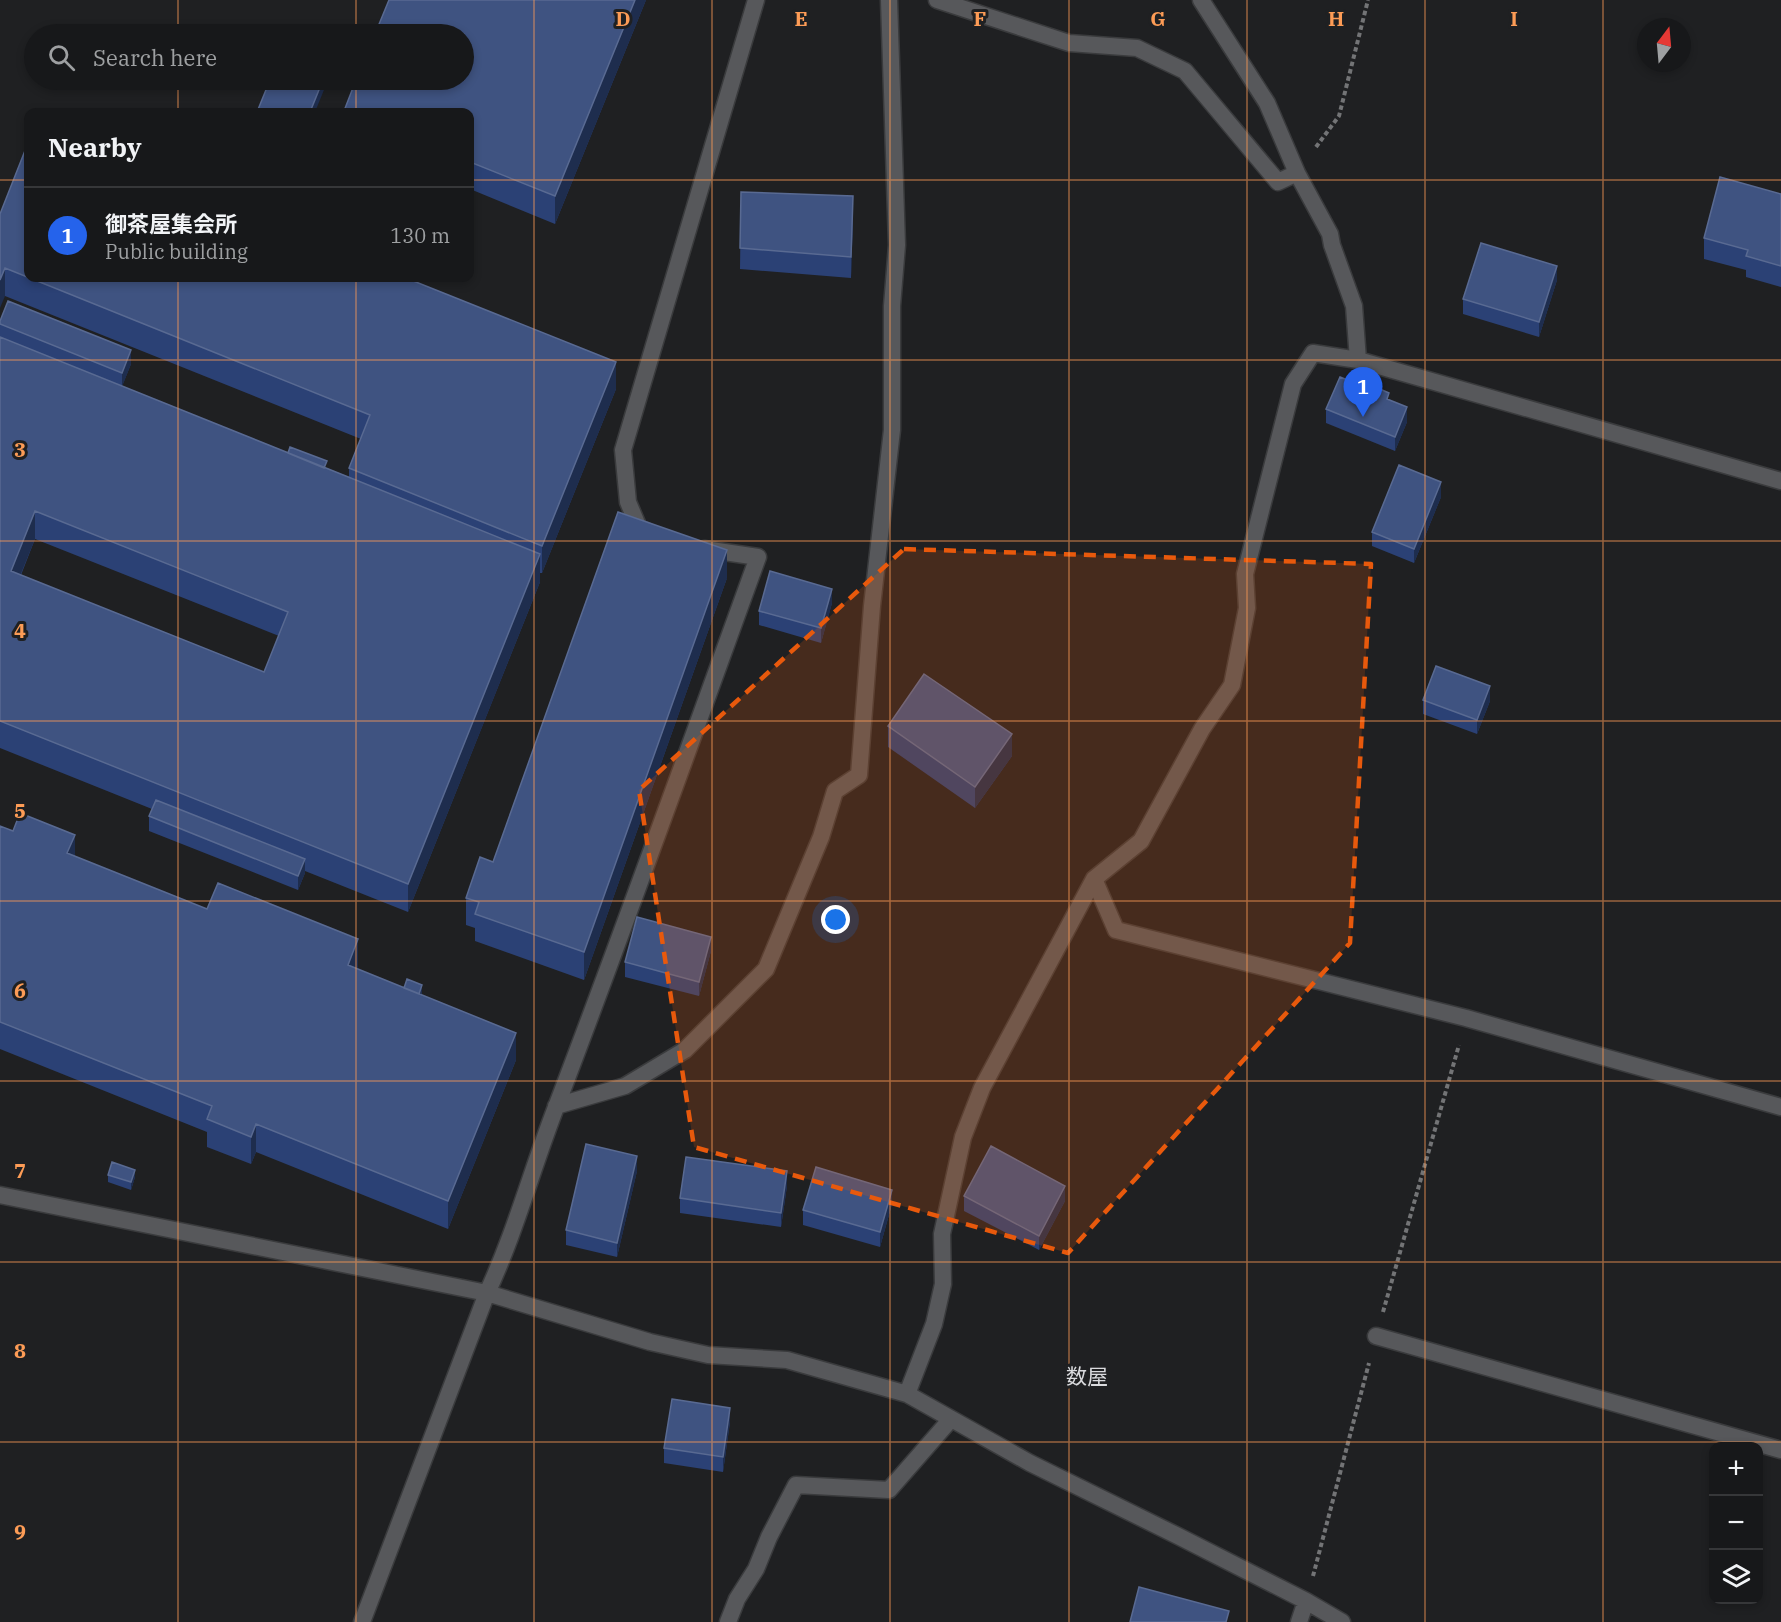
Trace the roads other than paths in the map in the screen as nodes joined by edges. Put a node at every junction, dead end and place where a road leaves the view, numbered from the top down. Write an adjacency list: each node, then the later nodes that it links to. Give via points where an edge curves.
1 (756, 0): 8 (street, via 623,450 628,502 639,528)
2 (889, 0): 11 (street, via 897,245 892,306 892,430 873,596 859,775 835,791 821,837 766,969 686,1050 625,1086)
3 (937, 0): 5 (street, via 1069,43 1137,48 1185,70 1278,182)
4 (1201, 0): 5 (street, via 1267,103)
5 (1297, 173): 6 (street, via 1330,234 1354,306)
6 (1358, 360): 7 (street); 10 (street, via 1313,353 1293,384 1245,573 1247,608 1232,685 1202,729 1140,841)
7 (1781, 481)
8 (660, 537)
9 (692, 547): 11 (street, via 758,557)
10 (1094, 879): 12 (street, via 1116,930 1466,1018); 16 (street, via 982,1088 963,1137 942,1234 943,1284 934,1324)
11 (556, 1106): 14 (street)
12 (1781, 1107)
13 (0, 1196): 14 (street)
14 (487, 1293): 16 (street, via 650,1342 708,1355 787,1360); 20 (street)
15 (1377, 1336): 18 (street)
16 (907, 1394): 17 (street)
17 (951, 1419): 19 (street, via 1030,1463); 21 (street, via 889,1490 796,1485)
18 (1781, 1450)
19 (1306, 1601): 22 (street); 23 (street)
20 (362, 1622)
21 (728, 1622)
22 (1299, 1622)
23 (1342, 1622)

